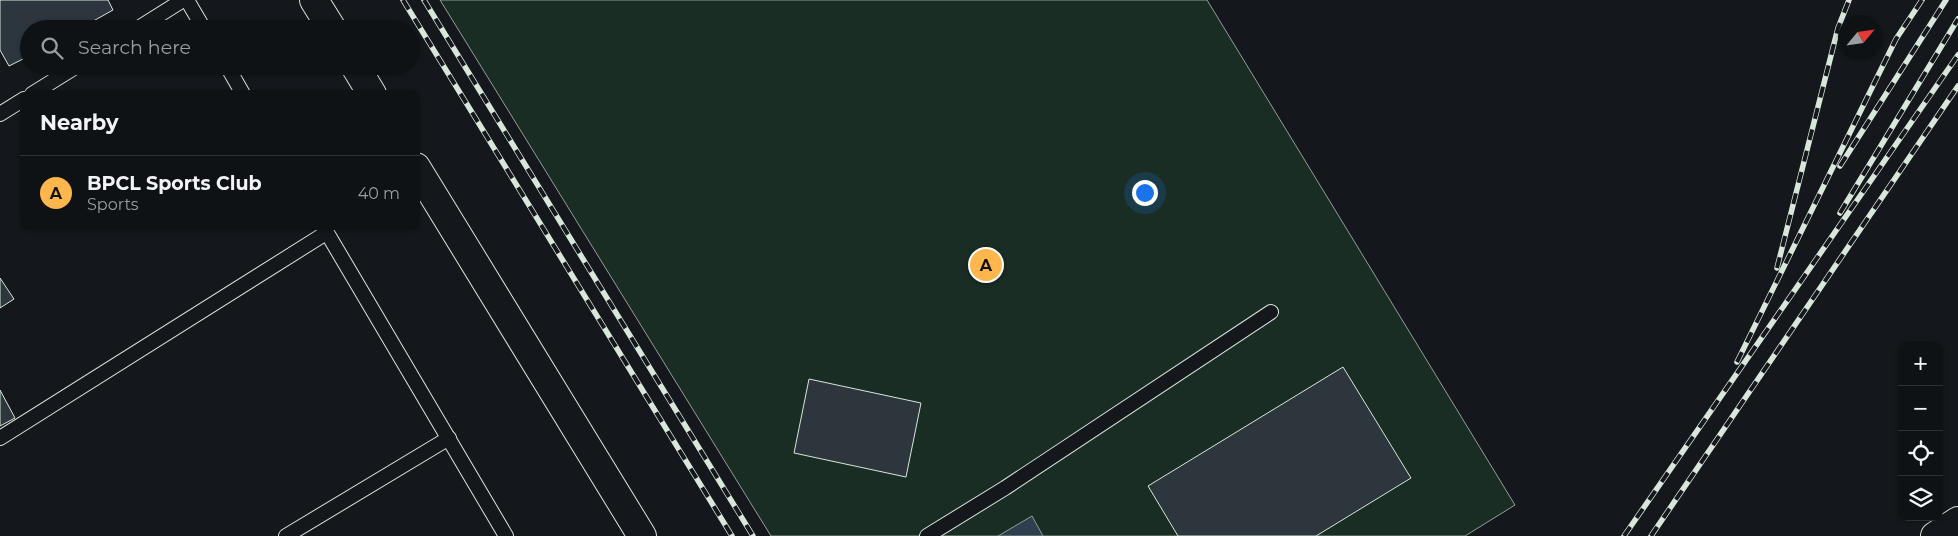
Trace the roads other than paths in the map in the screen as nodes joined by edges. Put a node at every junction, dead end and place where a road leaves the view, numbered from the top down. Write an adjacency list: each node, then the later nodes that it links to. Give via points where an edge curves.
1 (183, 0): 4 (lane)
2 (187, 0): 5 (lane)
3 (314, 0): 6 (main road)
4 (151, 20)
5 (199, 20)
6 (326, 20)
7 (63, 75): 10 (lane)
8 (232, 75): 11 (lane)
9 (360, 75): 12 (main road)
10 (38, 90)
11 (241, 90)
12 (370, 90)
13 (20, 102): 14 (lane)
14 (0, 114)
15 (420, 174): 24 (main road)
16 (322, 230): 19 (lane)
17 (325, 230): 20 (lane)
18 (1271, 312): 25 (lane, via 1005,488)
19 (0, 438)
20 (449, 438): 22 (lane); 23 (lane)
21 (1958, 522): 26 (main road)
22 (286, 536)
23 (506, 536)
24 (642, 536)
25 (926, 536)
26 (1935, 536)

